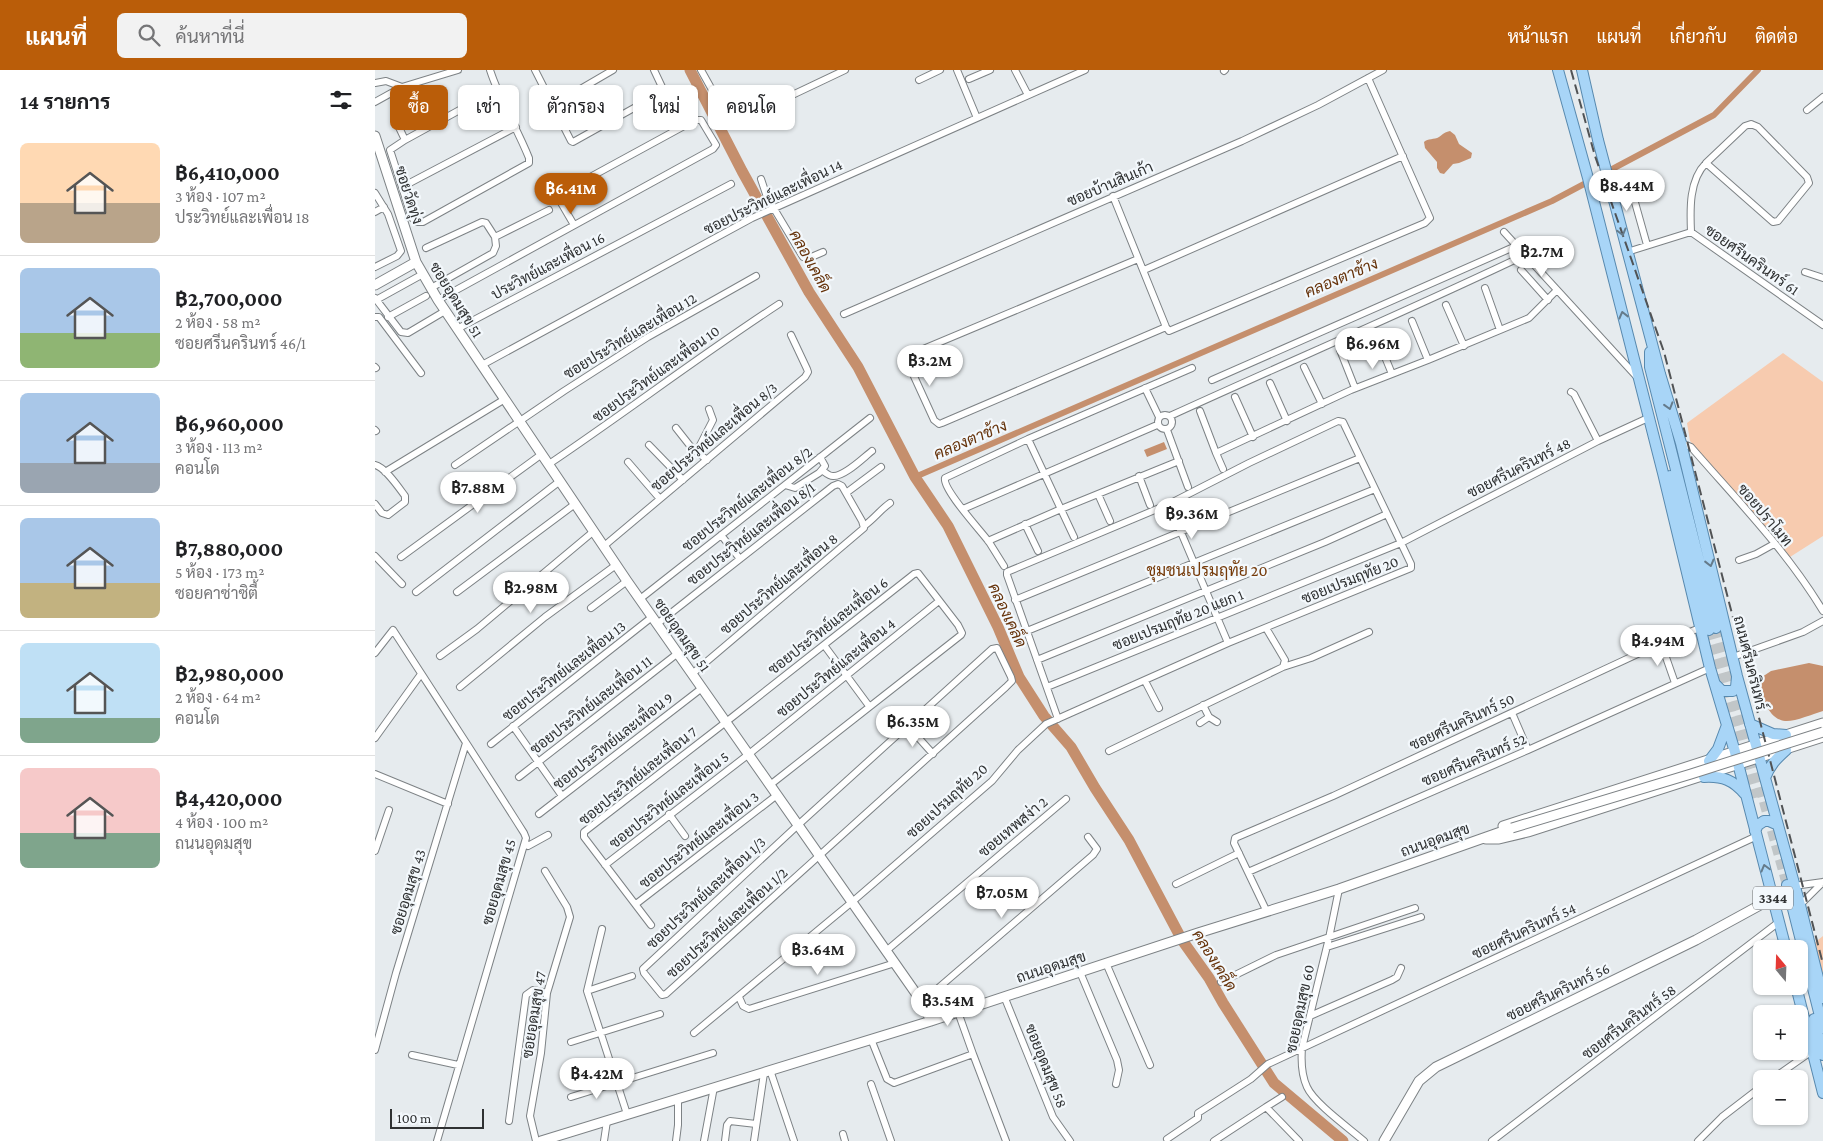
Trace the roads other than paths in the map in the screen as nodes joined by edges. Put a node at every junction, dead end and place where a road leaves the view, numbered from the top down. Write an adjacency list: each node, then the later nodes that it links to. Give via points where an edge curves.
1 (458, 70): 24 (street)
2 (490, 70): 25 (street)
3 (544, 70): 18 (street)
4 (613, 70): 27 (street)
5 (654, 70): 34 (street, via 662,87 659,94)
6 (701, 70): 7 (street, via 731,124)
7 (845, 70)
8 (940, 70): 21 (street)
9 (957, 70): 35 (street)
10 (990, 70): 20 (street)
11 (1015, 70): 29 (street)
12 (1085, 70): 29 (street, ซอยประวิทย์และเพื่อน 14)
13 (1383, 70): 19 (street, ซอยบ้านสินเก้า)
14 (1557, 70): 44 (main road, ถนนศรีนครินทร์)
15 (1563, 70): 44 (main road)
16 (1576, 70): 43 (main road)
17 (1582, 70): 43 (main road, ถนนศรีนครินทร์)
18 (536, 72): 26 (street)
19 (1368, 78): 45 (street); 52 (street, ซอยบ้านสินเก้า, via 1242,141)
20 (969, 79)
21 (919, 80)
22 (375, 84): 23 (street, via 386,81)
23 (397, 85)
24 (409, 85)
25 (495, 85)
26 (543, 85)
27 (587, 85)
28 (390, 94): 31 (street)
29 (1028, 95): 35 (street, ซอยประวิทย์และเพื่อน 14)
30 (1823, 97): 32 (street)
31 (375, 102)
32 (1807, 110)
33 (458, 111): 42 (street)
34 (623, 115)
35 (977, 118): 54 (street, ซอยประวิทย์และเพื่อน 14)
36 (400, 130): 42 (street)
37 (510, 130): 50 (street)
38 (517, 130): 50 (street, via 529,163 419,224 412,218)
39 (566, 130): 40 (street, via 571,141 576,142)
40 (597, 130)
41 (375, 136): 68 (main road, ซอยวัดทุ่ง)
42 (405, 140): 50 (street, via 390,152)
43 (1598, 140): 65 (main road, ถนนศรีนครินทร์, one-way to 65)
44 (1580, 146): 97 (main road, ถนนศรีนครินทร์, one-way to 44)
45 (1403, 156): 70 (street); 91 (street, via 1428,221 1172,330)
46 (1706, 163): 46 (street, ซอยศรีนครินทร์ 61, via 1773,222 1809,183 1809,179 1758,127 1751,124); 59 (street, ซอยศรีนครินทร์ 61, via 1693,184)
47 (1627, 174): 61 (street)
48 (761, 180): 54 (street)
49 (731, 184): 92 (street, ประวิทย์และเพื่อน 16)
50 (402, 187)
51 (375, 195): 53 (street)
52 (1113, 196): 67 (street); 86 (street, ซอยบ้านสินเก้า)
53 (384, 207): 56 (street); 69 (street, via 401,251)
54 (773, 208): 64 (street, via 803,257); 101 (street, ซอยประวิทย์และเพื่อน 14)
55 (549, 210): 60 (street)
56 (375, 212)
57 (575, 225): 57 (street, via 716,148 701,120 567,188 561,193 560,201); 81 (street)
58 (1504, 232): 62 (street)
59 (1691, 232): 61 (street, ซอยศรีนครินทร์ 61); 90 (street, ซอยศรีนครินทร์ 61)
60 (495, 237): 63 (street, via 483,222); 79 (street, via 493,253)
61 (1647, 245): 65 (street, ซอยศรีนครินทร์ 61)
62 (1516, 246): 66 (street); 106 (street)
63 (426, 248)
64 (823, 252)
65 (1627, 252): 96 (main road, ถนนศรีนครินทร์)
66 (1525, 255): 78 (street); 117 (street)
67 (1138, 259): 70 (street); 91 (street, via 909,355 907,361 933,420 939,424)
68 (416, 262): 73 (main road, ซอยอุดมสุข 51); 76 (main road)
69 (375, 267)
70 (1143, 270): 91 (street)
71 (1521, 270): 82 (street)
72 (1805, 272): 75 (street)
73 (423, 274): 79 (main road, ซอยอุดมสุข 51); 80 (street)
74 (756, 276): 121 (street, ซอยประวิทย์และเพื่อน 12, via 647,337)
75 (1823, 278)
76 (375, 285)
77 (1485, 288): 93 (street)
78 (1557, 290): 82 (street); 107 (street)
79 (429, 292): 81 (main road, ซอยอุดมสุข 51); 88 (street)
80 (376, 299): 88 (street)
81 (438, 300): 85 (main road, ซอยอุดมสุข 51)
82 (1547, 300): 93 (street, via 1529,318)
83 (779, 304): 140 (street, ซอยประวิทย์และเพื่อน 10)
84 (1446, 306): 98 (street)
85 (445, 311): 88 (street, via 404,334); 92 (main road, ซอยอุดมสุข 51)
86 (844, 314)
87 (375, 317): 104 (street, via 379,317)
88 (389, 317)
89 (1412, 321): 100 (street)
90 (1823, 325)
91 (1166, 327)
92 (457, 329): 101 (main road, ซอยอุดมสุข 51)
93 (1500, 330): 98 (street)
94 (791, 335): 137 (street, ซอยประวิทย์และเพื่อน 8/3, via 807,374)
95 (1376, 335): 105 (street)
96 (1649, 336): 129 (main road, ถนนศรีนครินทร์, one-way to 129); 198 (main road, ถนนศรีนครินทร์, via 1650,367)
97 (1630, 342): 107 (main road, ถนนศรีนครินทร์); 198 (main road, ถนนศรีนครินทร์, via 1643,370)
98 (1464, 346): 100 (street)
99 (1340, 350): 110 (street)
100 (1429, 360): 105 (street)
101 (482, 365): 113 (main road, ซอยอุดมสุข 51)
102 (1305, 367): 114 (street)
103 (1192, 368): 109 (street)
104 (421, 373)
105 (1392, 374): 110 (street)
106 (1212, 380)
107 (1640, 380): 120 (main road, ถนนศรีนครินทร์)
108 (1270, 383): 122 (street)
109 (1145, 388): 118 (street); 127 (street)
110 (1355, 388): 114 (street)
111 (1571, 392): 128 (street)
112 (1235, 397): 126 (street)
113 (505, 399): 121 (main road, ซอยอุดมสุข 51); 146 (street)
114 (1322, 404): 122 (street)
115 (709, 409): 131 (street, via 713,420)
116 (1200, 411): 133 (street)
117 (1170, 416): 118 (street); 125 (street, via 1172,424)
118 (1159, 417): 123 (street)
119 (870, 418): 135 (street, ซอยประวิทย์และเพื่อน 8/2)
120 (1648, 418): 128 (street, ซอยศรีนครินทร์ 48); 198 (main road, ถนนศรีนครินทร์)
121 (520, 421): 134 (main road, ซอยอุดมสุข 51); 142 (street, ซอยประวิทย์และเพื่อน 12)
122 (1287, 421): 126 (street)
123 (1157, 425): 125 (street); 147 (street)
124 (676, 428): 131 (street)
125 (1167, 430): 138 (street)
126 (1253, 437): 133 (street)
127 (1028, 439): 147 (street); 162 (street, via 945,478 945,484)
128 (1598, 441): 173 (street, ซอยศรีนครินทร์ 48)
129 (1681, 443): 174 (street, ซอยปราโมท, via 1691,447); 207 (main road, ถนนศรีนครินทร์, one-way to 207)
130 (649, 445): 149 (street)
131 (697, 451): 137 (street)
132 (872, 451): 145 (street, via 837,476)
133 (1217, 453): 144 (street)
134 (542, 454): 140 (main road, ซอยอุดมสุข 51); 178 (street)
135 (820, 457): 145 (street, via 824,463); 151 (street, ซอยประวิทย์และเพื่อน 8/2)
136 (1360, 458): 153 (street, ซอยเปรมฤทัย 20); 160 (street, ซอยเปรมฤทัย 20, via 1343,422 1338,421); 169 (street)
137 (707, 460): 149 (street, ซอยประวิทย์และเพื่อน 8/3)
138 (1179, 460): 148 (street); 152 (street)
139 (628, 462): 156 (street)
140 (549, 464): 150 (main road, ซอยอุดมสุข 51)
141 (375, 465): 146 (street)
142 (455, 465)
143 (881, 467): 154 (street)
144 (1223, 469)
145 (822, 470): 151 (street, via 795,488)
146 (385, 472): 158 (street, via 406,501 388,515)
147 (1044, 473): 162 (street); 163 (street)
148 (1139, 476): 155 (street); 161 (street)
149 (683, 480): 156 (street, ซอยประวิทย์และเพื่อน 8/3)
150 (560, 481): 159 (main road, ซอยอุดมสุข 51); 187 (street)
151 (785, 485): 170 (street, ซอยประวิทย์และเพื่อน 8/2)
152 (1188, 487)
153 (1375, 489): 164 (street, ซอยเปรมฤทัย 20); 181 (street)
154 (846, 493): 167 (street); 179 (street, ซอยประวิทย์และเพื่อน 8/1, via 842,486 833,486)
155 (1098, 494): 163 (street); 165 (street)
156 (660, 499): 175 (street, ซอยประวิทย์และเพื่อน 8/3)
157 (890, 503): 167 (street, ซอยประวิทย์และเพื่อน 8)
158 (375, 504)
159 (575, 504): 168 (main road, ซอยอุดมสุข 51); 188 (street)
160 (1169, 504): 169 (street); 190 (street, via 1009,571 1007,575)
161 (1150, 505)
162 (963, 509): 172 (street)
163 (1061, 509): 166 (street); 171 (street)
164 (1387, 514): 173 (street, ซอยเปรมฤทัย 20); 186 (street)
165 (1110, 521)
166 (1025, 524): 172 (street); 176 (street)
167 (864, 526): 212 (street, ซอยประวิทย์และเพื่อน 8)
168 (594, 531): 175 (main road, ซอยอุดมสุข 51); 206 (street)
169 (1181, 533): 181 (street); 190 (street)
170 (721, 534): 179 (street); 189 (street, ซอยประวิทย์และเพื่อน 8/2)
171 (1074, 537)
172 (988, 541): 183 (street)
173 (1401, 543): 194 (street, ซอยเปรมฤทัย 20 แยก 1); 197 (street, ซอยเปรมฤทัย 20, via 1411,564 1410,569)
174 (1774, 544): 180 (street); 193 (street, ซอยปราโมท)
175 (603, 546): 182 (main road, ซอยอุดมสุข 51)
176 (1037, 551)
177 (375, 556): 185 (street)
178 (401, 557)
179 (740, 559): 195 (street, ซอยประวิทย์และเพื่อน 8/1)
180 (1739, 560)
181 (1194, 562): 186 (street); 199 (street)
182 (616, 564): 184 (main road, ซอยอุดมสุข 51); 218 (street, via 545,616)
183 (1003, 566)
184 (627, 581): 189 (main road, ซอยอุดมสุข 51); 192 (street)
185 (402, 584)
186 (1206, 590): 194 (street); 208 (street)
187 (416, 592)
188 (457, 592)
189 (640, 599): 195 (main road, ซอยอุดมสุข 51)
190 (1015, 600): 199 (street)
191 (939, 601): 203 (street, ซอยประวิทย์และเพื่อน 6, via 916,573); 213 (street, ซอยประวิทย์และเพื่อน 4); 222 (street, via 962,633)
192 (591, 608)
193 (1823, 611)
194 (1217, 618): 202 (street); 219 (street, ซอยเปรมฤทัย 20 แยก 1)
195 (655, 620): 205 (main road, ซอยอุดมสุข 51); 233 (street, ซอยประวิทย์และเพื่อน 13)
196 (1823, 621): 207 (street, via 1803,632)
197 (1266, 628): 202 (street, ซอยเปรมฤทัย 20); 209 (street, via 1285,660)
198 (1708, 629): 201 (street, ซอยศรีนครินทร์ 50); 210 (main road, ถนนศรีนครินทร์)
199 (1027, 631): 208 (street)
200 (1369, 632): 209 (street)
201 (1661, 643): 216 (street); 224 (street, ซอยศรีนครินทร์ 50)
202 (1228, 644): 215 (street, ซอยเปรมฤทัย 20)
203 (824, 645): 213 (street); 227 (street, ซอยประวิทย์และเพื่อน 6)
204 (375, 653): 211 (street, ซอยอุดมสุข 45, via 393,630)
205 (678, 653): 212 (main road, ซอยอุดมสุข 51); 250 (street, ซอยประวิทย์และเพื่อน 11)
206 (440, 656)
207 (1733, 657): 214 (main road, ถนนศรีนครินทร์)
208 (1037, 660): 219 (street)
209 (1283, 667): 221 (street)
210 (1710, 668): 216 (street, ซอยศรีนครินทร์ 52); 217 (main road, ถนนศรีนครินทร์)
211 (421, 674): 238 (street); 240 (street, ซอยอุดมสุข 45)
212 (692, 674): 220 (main road, ซอยอุดมสุข 51)
213 (847, 676): 222 (street); 247 (street, ซอยประวิทย์และเพื่อน 4)
214 (1737, 676): 217 (main road, via 1733,691 1722,692); 231 (main road, ถนนศรีนครินทร์)
215 (1145, 681): 223 (street); 226 (street, ซอยเปรมฤทัย 20)
216 (1675, 683): 244 (street, ซอยศรีนครินทร์ 52)
217 (1715, 684): 232 (main road, ถนนศรีนครินทร์)
218 (460, 687)
219 (1047, 687): 226 (street)
220 (702, 688): 227 (main road, ซอยอุดมสุข 51); 262 (street, ซอยประวิทย์และเพื่อน 9)
221 (1203, 705): 225 (street); 243 (street)
222 (869, 706): 258 (street)
223 (1159, 708)
224 (1512, 713): 244 (street); 278 (street, ซอยศรีนครินทร์ 50, via 1235,838)
225 (1209, 717): 228 (street); 229 (street)
226 (1052, 721): 287 (street, ซอยเปรมฤทัย 20, via 1018,750 992,780)
227 (726, 722): 247 (main road, ซอยอุดมสุข 51); 280 (street, ซอยประวิทย์และเพื่อน 7, via 584,832 584,837)
228 (1217, 722)
229 (1200, 723)
230 (1823, 723): 235 (main road, ถนนอุดมสุข)
231 (1750, 724): 237 (main road, via 1773,734); 242 (main road, ถนนศรีนครินทร์)
232 (1727, 725): 246 (main road, ถนนศรีนครินทร์); 251 (main road, via 1718,749)
233 (513, 726): 241 (street, ซอยประวิทย์และเพื่อน 13); 250 (street)
234 (908, 726): 248 (street); 248 (street, via 992,649 998,649 1012,681); 268 (street)
235 (1810, 728): 237 (main road, ถนนอุดมสุข); 239 (main road, via 1803,737 1808,741)
236 (1823, 732): 275 (main road, ถนนอุดมสุข, bridge)
237 (1786, 735): 242 (main road, ถนนอุดมสุข)
238 (375, 738)
239 (1819, 739): 245 (main road, ถนนอุดมสุข)
240 (466, 743): 264 (street, ซอยอุดมสุข 43); 276 (street, ซอยอุดมสุข 45, via 524,833)
241 (491, 744)
242 (1756, 745): 246 (main road, ถนนอุดมสุข); 249 (main road, ถนนศรีนครินทร์)
243 (1109, 750)
244 (1529, 750): 282 (street, ซอยศรีนครินทร์ 52)
245 (1786, 750): 249 (main road, ถนนอุดมสุข); 256 (main road, via 1774,760)
246 (1735, 752): 251 (main road, ถนนอุดมสุข); 252 (main road, ถนนศรีนครินทร์)
247 (749, 754): 258 (main road, ซอยอุดมสุข 51); 267 (street, ซอยประวิทย์และเพื่อน 5)
248 (933, 754): 279 (street)
249 (1760, 759): 252 (main road, ถนนอุดมสุข); 256 (main road, ถนนศรีนครินทร์)
250 (538, 761): 255 (street, ซอยประวิทย์และเพื่อน 11); 262 (street)
251 (1709, 761): 257 (main road, ถนนอุดมสุข)
252 (1739, 766): 254 (main road, ถนนอุดมสุข); 260 (main road, ถนนศรีนครินทร์)
253 (375, 774): 264 (street)
254 (1704, 776): 259 (main road, ถนนอุดมสุข); 260 (main road, via 1729,779)
255 (519, 777)
256 (1765, 778): 269 (main road, ถนนศรีนครินทร์)
257 (1649, 780): 259 (main road, via 1657,785); 275 (main road, ถนนอุดมสุข, via 1506,825)
258 (770, 785): 261 (main road, ซอยอุดมสุข 51)
259 (1652, 793): 275 (main road, ถนนอุดมสุข, via 1528,832 1499,839)
260 (1746, 794): 271 (main road, ถนนศรีนครินทร์)
261 (777, 795): 268 (main road, ซอยอุดมสุข 51); 288 (street, ซอยประวิทย์และเพื่อน 3)
262 (562, 796): 266 (street, ซอยประวิทย์และเพื่อน 9)
263 (1066, 799): 300 (street, ซอยเทพสง่า 2)
264 (448, 804): 327 (street, ซอยอุดมสุข 43)
265 (389, 810): 270 (street)
266 (539, 814)
267 (669, 814): 273 (street); 280 (street, ซอยประวิทย์และเพื่อน 5)
268 (798, 825): 279 (main road, ซอยอุดมสุข 51); 308 (street, ซอยประวิทย์และเพื่อน 1/3, via 643,969)
269 (1778, 825): 271 (main road, via 1764,820); 284 (main road, ถนนศรีนครินทร์ / 3344)
270 (378, 831): 277 (street)
271 (1756, 833): 286 (main road, ถนนศรีนครินทร์ / 3344, one-way to 271); 326 (street, ซอยศรีนครินทร์ 54)
272 (548, 835): 276 (street)
273 (685, 836)
274 (1088, 836): 316 (street, via 1097,849 1093,855)
275 (1481, 839): 285 (main road, ถนนอุดมสุข)
276 (527, 844): 333 (street, ซอยอุดมสุข 45, via 508,893)
277 (375, 851)
278 (1239, 853): 282 (street); 283 (street)
279 (820, 856): 287 (main road, ซอยอุดมสุข 51); 308 (street, ซอยประวิทย์และเพื่อน 1/2, via 666,994 662,995)
280 (605, 865): 288 (street, ซอยประวิทย์และเพื่อน 7)
281 (545, 871): 310 (street, ซอยอุดมสุข 47, via 569,917)
282 (1248, 872): 291 (street)
283 (1176, 884)
284 (1787, 886): 289 (main road, ถนนศรีนครินทร์ / 3344); 289 (street, via 1823,882); 298 (main road, ถนนศรีนครินทร์ / 3344); 321 (main road, ถนนศรีนครินทร์ / 3344)
285 (1339, 889): 291 (main road, ถนนอุดมสุข); 296 (street, ซอยอุดมสุข 60)
286 (1773, 898): 293 (main road, ถนนศรีนครินทร์ / 3344); 367 (main road, ซอยศรีนครินทร์ 56, via 1696,940 1430,1071 1419,1081)
287 (852, 902): 300 (main road, ซอยอุดมสุข 51); 314 (street, ซอยเปรมฤทัย 20)
288 (636, 904): 294 (street, ซอยประวิทย์และเพื่อน 7)
289 (1800, 905): 306 (main road, ถนนศรีนครินทร์ / 3344)
290 (1415, 908): 296 (street)
291 (1267, 912): 302 (main road, ถนนอุดมสุข)
292 (1421, 917): 299 (street)
293 (1779, 922): 297 (main road, ถนนศรีนครินทร์ / 3344); 368 (street, ซอยศรีนครินทร์ 58)
294 (651, 925)
295 (602, 928): 309 (street)
296 (1330, 936): 299 (street, ซอยอุดมสุข 60); 307 (street, via 1276,955)
297 (1784, 940)
298 (1795, 940)
299 (1327, 948): 319 (street, ซอยอุดมสุข 60)
300 (886, 951): 301 (main road, ซอยอุดมสุข 51)
301 (895, 963): 314 (street, via 749,1009 743,1006); 316 (main road, ซอยอุดมสุข 51)
302 (1106, 963): 304 (main road, ถนนอุดมสุข); 334 (street)
303 (1401, 968): 319 (street, via 1393,980)
304 (1080, 972): 313 (main road, ถนนอุดมสุข); 339 (street, via 1117,1060)
305 (632, 976): 309 (street)
306 (1821, 981): 315 (main road, ถนนศรีนครินทร์ / 3344)
307 (1221, 982)
308 (651, 983)
309 (587, 991): 322 (street)
310 (547, 993): 348 (street, via 533,990 526,994); 353 (street, ซอยอุดมสุข 47, via 530,1116)
311 (1798, 995): 328 (main road)
312 (1808, 995): 332 (main road)
313 (1004, 996): 317 (main road, ถนนอุดมสุข); 363 (street, ซอยอุดมสุข 58, via 1053,1117)
314 (739, 997): 323 (street, ซอยเปรมฤทัย 20)
315 (1823, 998)
316 (922, 1002): 320 (main road, ซอยอุดมสุข 51)
317 (958, 1012): 320 (main road, ถนนอุดมสุข); 330 (street)
318 (660, 1014): 322 (street)
319 (1310, 1016): 326 (street, ซอยอุดมสุข 60)
320 (931, 1020): 324 (main road, ถนนอุดมสุข)
321 (1823, 1028)
322 (600, 1032): 325 (street); 337 (street)
323 (694, 1033)
324 (871, 1039): 330 (street, via 887,1079 894,1083); 336 (main road, ถนนอุดมสุข)
325 (571, 1042)
326 (1302, 1048): 351 (street, ซอยศรีนครินทร์ 54, via 1261,1068 1251,1079 1198,1113 1198,1118); 366 (street, ซอยอุดมสุข 60, via 1303,1078 1310,1092)
327 (375, 1050)
328 (1812, 1051): 335 (street); 342 (main road)
329 (713, 1053): 337 (street)
330 (973, 1054): 362 (street)
331 (412, 1055): 333 (street)
332 (1823, 1055)
333 (458, 1065): 352 (street, ซอยอุดมสุข 45)
334 (1150, 1065)
335 (1785, 1070)
336 (767, 1072): 340 (main road, ถนนอุดมสุข); 350 (street); 360 (street)
337 (616, 1083): 343 (street); 347 (street)
338 (871, 1084): 361 (street)
339 (1116, 1084)
340 (714, 1088): 345 (main road, ถนนอุดมสุข); 357 (street)
341 (1753, 1093): 369 (street)
342 (1823, 1093)
343 (571, 1097)
344 (1282, 1097): 346 (street)
345 (678, 1098): 347 (main road, ถนนอุดมสุข); 356 (street)
346 (1266, 1107): 364 (street); 365 (street)
347 (627, 1114): 349 (main road, ถนนอุดมสุข)
348 (509, 1121)
349 (607, 1121): 354 (main road, ถนนอุดมสุข); 355 (street)
350 (756, 1124): 358 (street, via 730,1121); 359 (street)
351 (1167, 1139)
352 (437, 1141)
353 (536, 1141)
354 (541, 1141)
355 (604, 1141)
356 (676, 1141)
357 (704, 1141)
358 (725, 1141)
359 (754, 1141)
360 (795, 1141)
361 (891, 1141)
362 (1007, 1141)
363 (1070, 1141)
364 (1214, 1141)
365 (1299, 1141)
366 (1364, 1141)
367 (1384, 1141)
368 (1492, 1141)
369 (1698, 1141)

